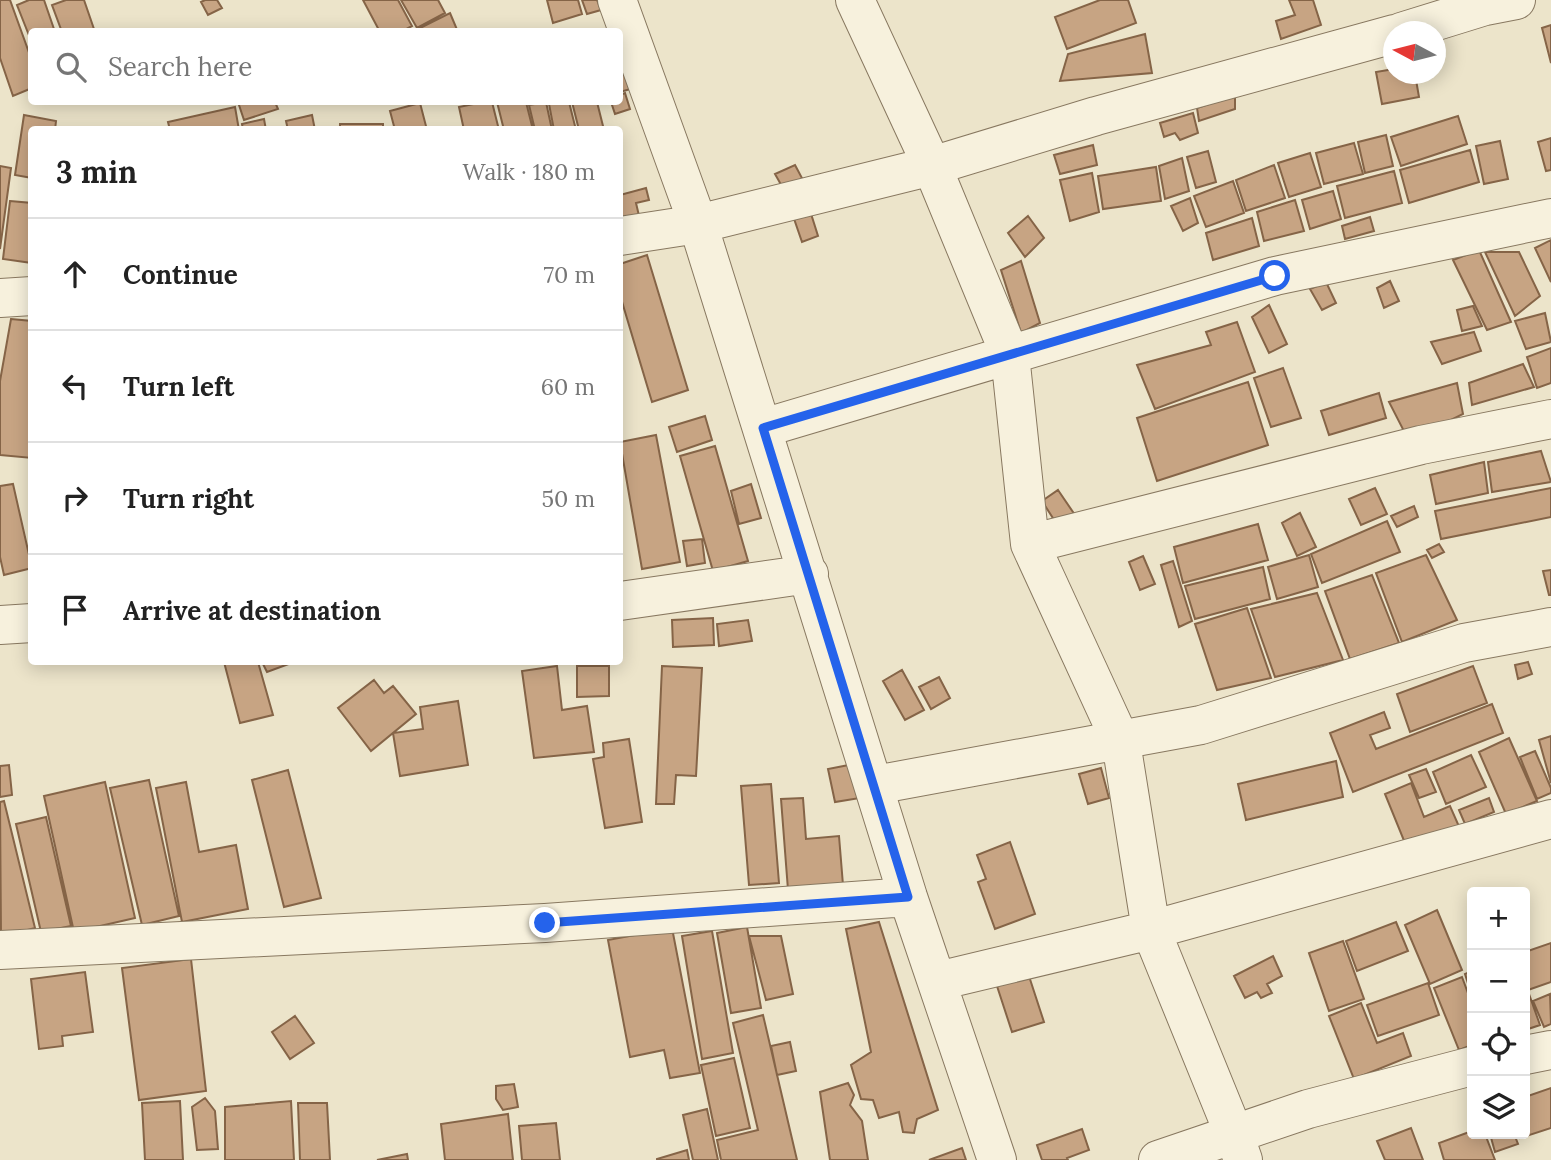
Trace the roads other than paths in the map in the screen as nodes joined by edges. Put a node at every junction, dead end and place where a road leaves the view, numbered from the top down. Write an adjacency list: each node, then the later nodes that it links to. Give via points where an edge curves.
1 (617, 0): 8 (street)
2 (855, 0): 6 (street)
3 (1516, 0): 4 (street)
4 (1437, 21)
5 (1383, 37): 6 (street)
6 (932, 166): 8 (street); 12 (street)
7 (1551, 218): 12 (street, via 1275,276)
8 (698, 224): 9 (street); 14 (street)
9 (623, 236)
10 (28, 296): 11 (street)
11 (0, 298)
12 (1010, 355): 14 (street); 15 (street)
13 (1551, 419): 15 (street, via 1421,446)
14 (763, 428): 16 (street)
15 (1030, 544): 21 (street)
16 (810, 574): 17 (street); 22 (street)
17 (623, 601)
18 (28, 623): 19 (street)
19 (0, 625)
20 (1551, 627): 21 (street, via 1464,643 1241,715)
21 (1121, 742): 22 (street); 25 (street)
22 (875, 785): 24 (street)
23 (1551, 819): 25 (street)
24 (908, 897): 26 (street, via 545,923); 27 (street)
25 (1151, 930): 27 (street); 31 (street)
26 (0, 950)
27 (938, 981): 32 (street)
28 (1551, 1050): 29 (street)
29 (1530, 1054)
30 (1467, 1067): 31 (street, via 1308,1109)
31 (1239, 1147): 33 (street)
32 (997, 1160)
33 (1158, 1160)

